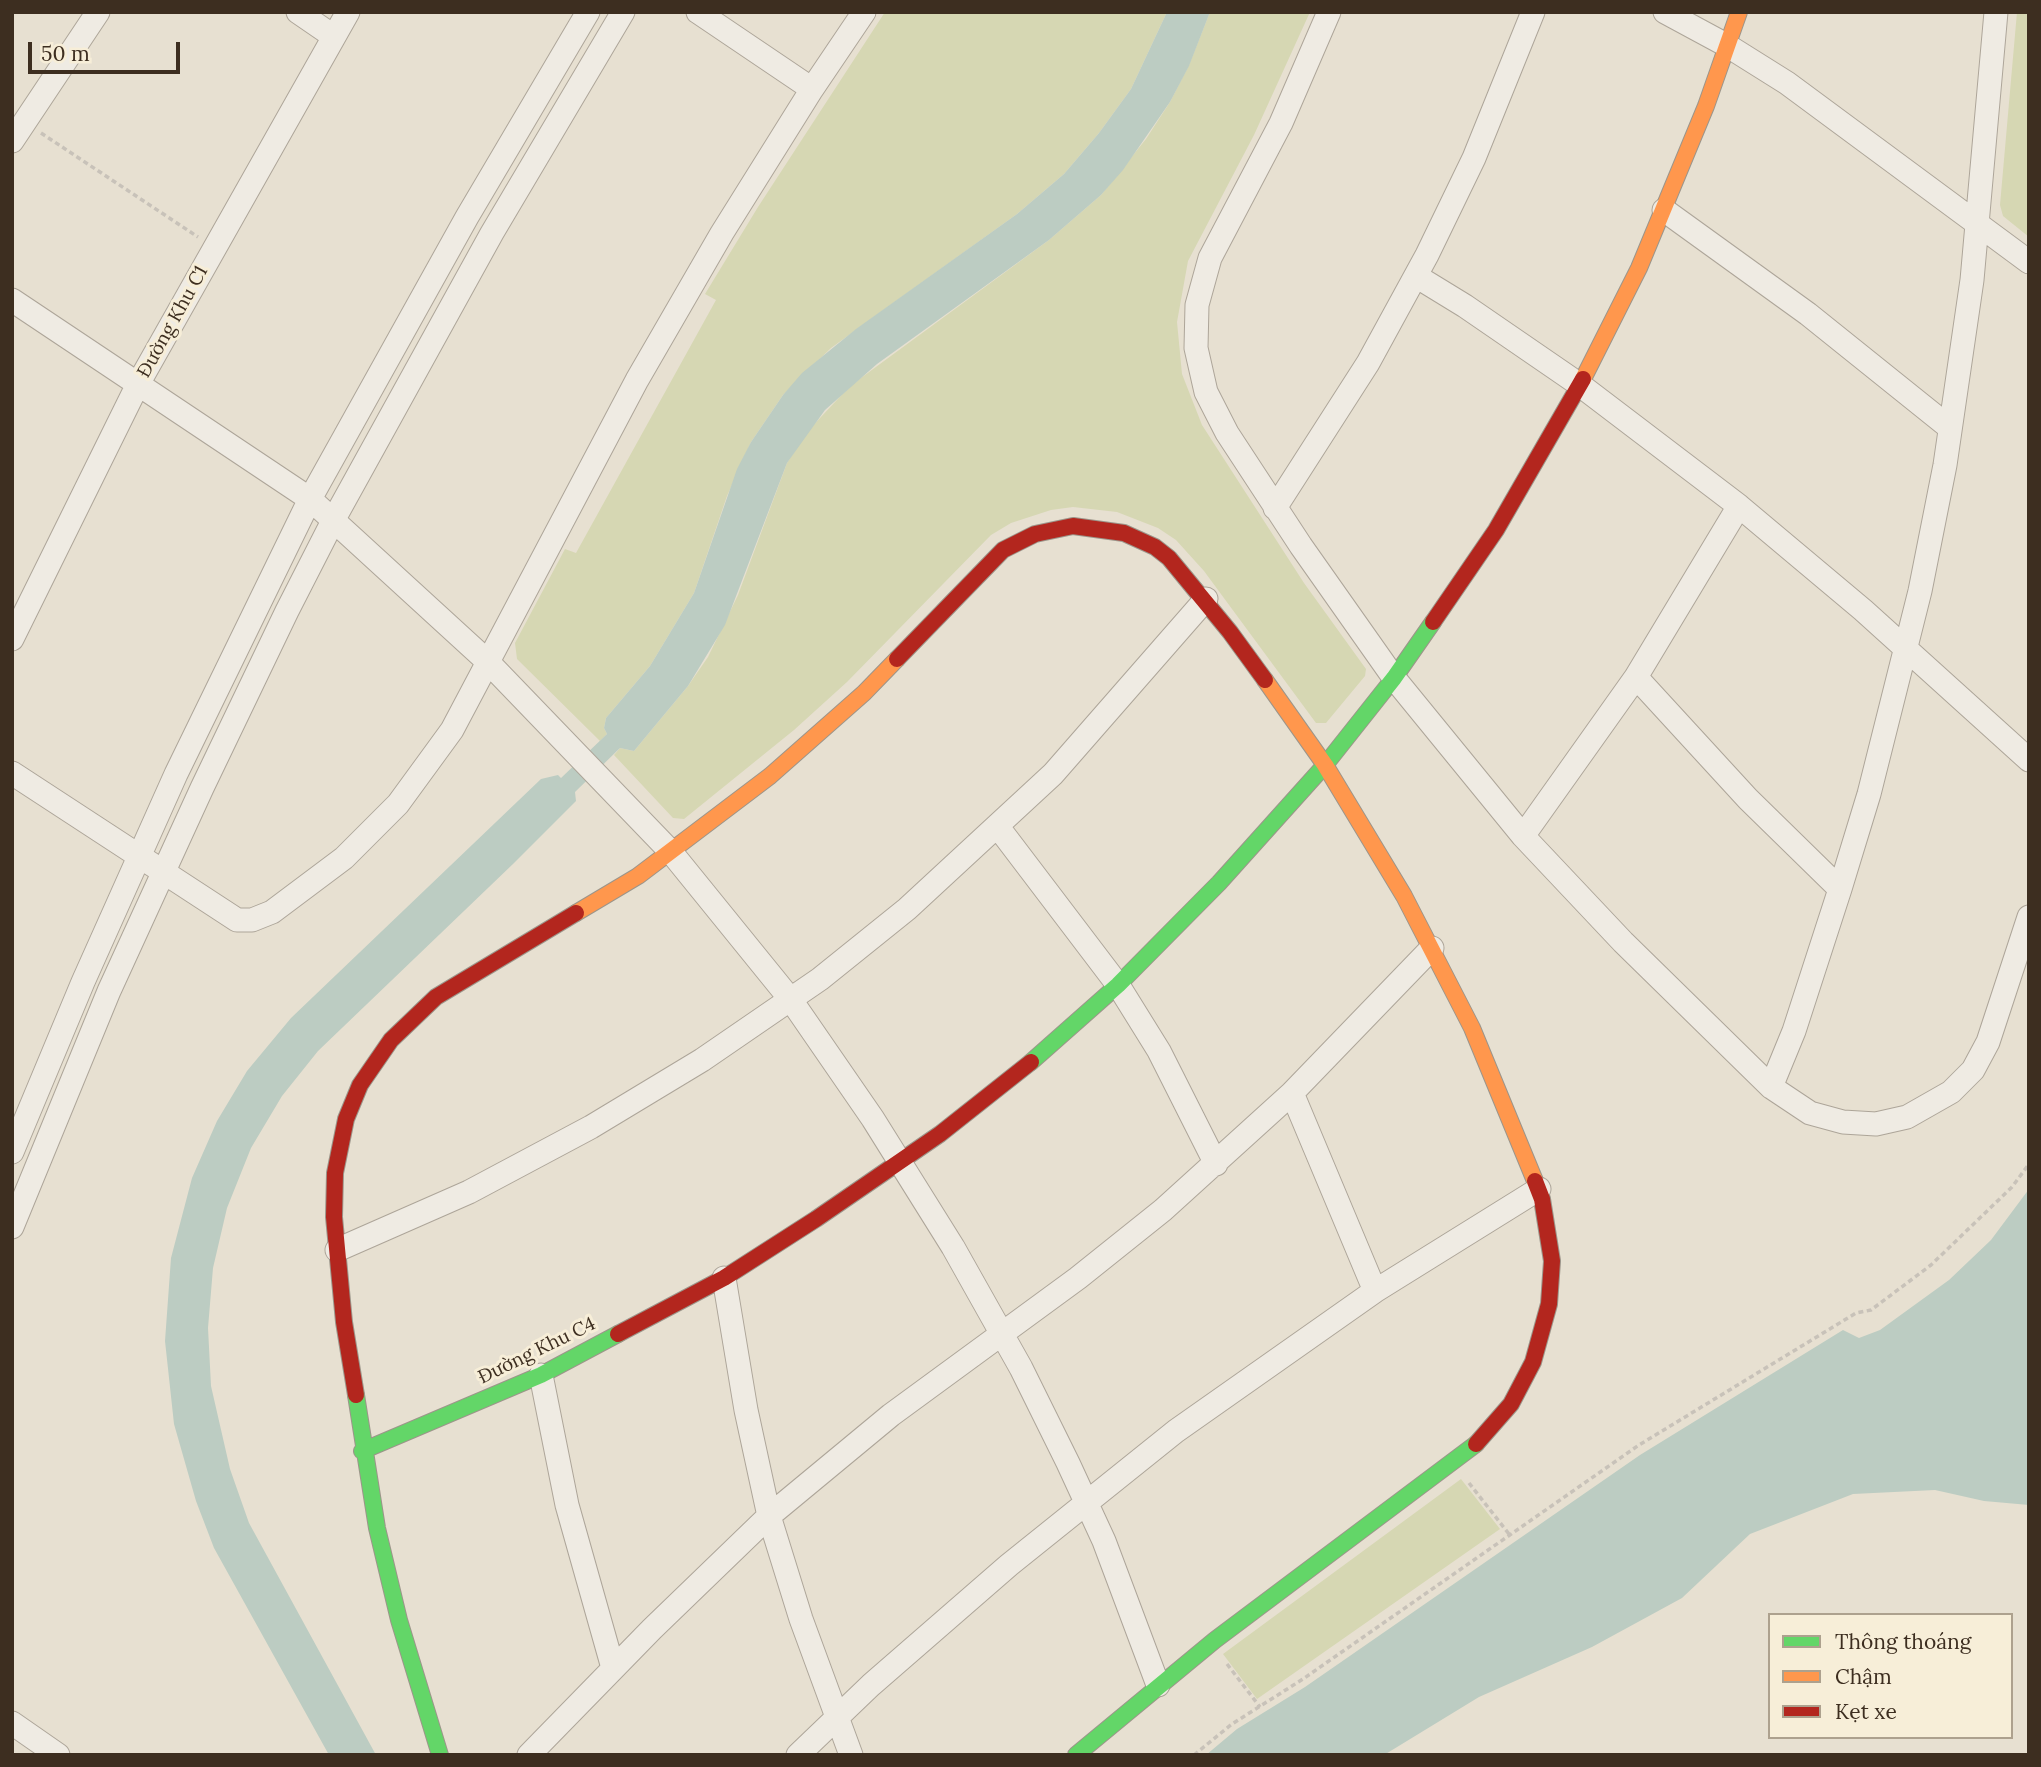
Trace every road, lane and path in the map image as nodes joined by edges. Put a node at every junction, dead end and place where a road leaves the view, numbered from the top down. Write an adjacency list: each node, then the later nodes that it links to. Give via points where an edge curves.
1 (98, 12): 17 (street)
2 (298, 12): 13 (street)
3 (348, 12): 13 (street, Đường Khu C1)
4 (588, 12): 27 (street)
5 (623, 12): 30 (street, via 492,233)
6 (698, 12): 15 (street)
7 (864, 12): 15 (street)
8 (1329, 12): 29 (street, via 1286,113 1210,258 1197,305 1196,348 1206,392)
9 (1533, 12): 22 (street, via 1474,158)
10 (1665, 12): 14 (street)
11 (1739, 12): 14 (street, Đường Khu C4)
12 (1996, 12): 19 (street)
13 (333, 36): 24 (street, Đường Khu C1)
14 (1728, 46): 18 (street, Đường Khu C4); 19 (street, via 1843,122)
15 (812, 89): 34 (street, via 637,380)
16 (39, 131): 20 (path)
17 (12, 141)
18 (1664, 210): 25 (street, Đường Khu C4); 26 (street, via 1808,314)
19 (1979, 223): 21 (street); 26 (street)
20 (200, 238)
21 (2029, 262)
22 (1416, 276): 25 (street); 29 (street, via 1355,384)
23 (12, 300): 24 (street)
24 (138, 384): 27 (street); 32 (street, Đường Khu C1)
25 (1580, 385): 28 (street); 36 (street, Đường Khu C4, via 1496,530)
26 (1950, 428): 33 (street)
27 (310, 499): 30 (street); 43 (street)
28 (1739, 506): 33 (street); 35 (street)
29 (1275, 508): 36 (street)
30 (334, 519): 34 (street); 44 (street)
31 (1206, 599): 38 (street); 40 (street, via 1116,705); 42 (street, via 1169,558 1124,533 1073,526 1018,541 989,562 836,720)
32 (12, 639)
33 (1907, 648): 37 (street); 45 (street)
34 (487, 661): 42 (street); 44 (street, via 452,730 398,804 344,858 284,904 252,920 237,920)
35 (1636, 677): 41 (street); 45 (street, via 1748,799)
36 (1394, 678): 38 (street, Đường Khu C4); 41 (street)
37 (2029, 760)
38 (1325, 765): 47 (street); 48 (street, Đường Khu C4, via 1219,883)
39 (12, 773): 43 (street)
40 (998, 827): 48 (street); 49 (street, via 880,931)
41 (1523, 836): 50 (street)
42 (671, 852): 49 (street); 58 (street, via 595,904 436,997 391,1040 360,1085 346,1119 335,1173)
43 (139, 856): 44 (street); 52 (street)
44 (163, 872): 57 (street)
45 (1840, 889): 50 (street)
46 (2029, 917): 50 (street, via 1984,1050 1962,1082 1939,1102 1892,1122 1860,1124 1810,1112)
47 (1432, 948): 51 (street); 56 (street, via 1483,1051)
48 (1118, 985): 53 (street, Đường Khu C4, via 1015,1076); 54 (street, via 1159,1051)
49 (791, 1000): 53 (street); 58 (street, via 591,1127 469,1192)
50 (1771, 1087)
51 (1292, 1093): 54 (street); 60 (street)
52 (12, 1152)
53 (901, 1162): 59 (street, Đường Khu C4); 61 (street)
54 (1216, 1164): 61 (street, via 1123,1243)
55 (2029, 1164): 67 (path, via 2012,1187 1931,1265 1871,1310 1856,1313 1639,1445)
56 (1539, 1189): 60 (street); 70 (street, via 1549,1230 1550,1296 1536,1355 1502,1417 1451,1467 1324,1556)
57 (12, 1227)
58 (337, 1250): 63 (street)
59 (724, 1278): 62 (street, Đường Khu C4); 66 (street)
60 (1375, 1291): 65 (street, via 1226,1393)
61 (1002, 1333): 65 (street); 66 (street, via 852,1446)
62 (541, 1375): 63 (street, Đường Khu C4); 69 (street, via 567,1505)
63 (362, 1451): 75 (street, via 399,1620)
64 (1461, 1473): 67 (path)
65 (1086, 1501): 70 (street); 72 (street)
66 (769, 1516): 69 (street); 72 (street)
67 (1509, 1534): 71 (path)
68 (1226, 1664): 71 (path)
69 (613, 1668): 76 (street)
70 (1158, 1685): 79 (street)
71 (1259, 1707): 80 (path)
72 (836, 1717): 77 (street); 78 (street)
73 (12, 1723): 74 (street)
74 (58, 1755)
75 (440, 1755)
76 (529, 1755)
77 (798, 1755)
78 (851, 1755)
79 (1076, 1755)
80 (1194, 1755)

